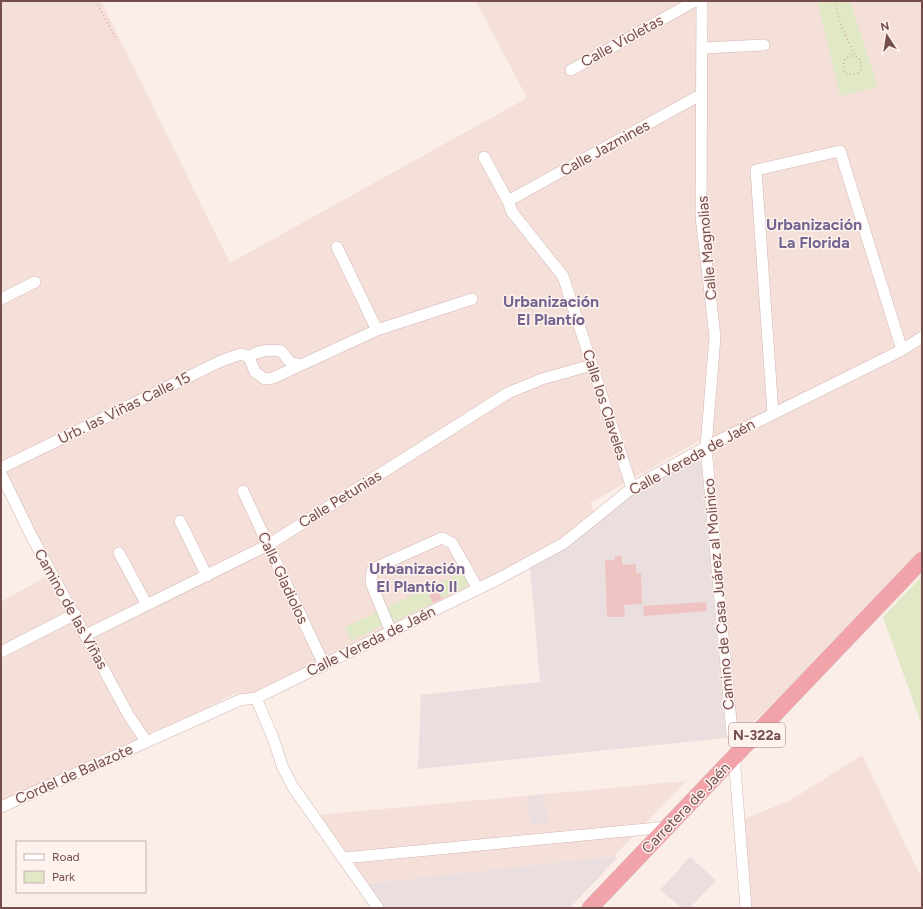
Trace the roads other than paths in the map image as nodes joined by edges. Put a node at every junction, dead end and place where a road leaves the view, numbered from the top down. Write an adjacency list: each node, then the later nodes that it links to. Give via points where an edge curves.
1 (695, 1): 5 (street, Calle Violetas)
2 (702, 1): 4 (street, Calle Magnolias)
3 (764, 45): 4 (street)
4 (703, 48): 6 (street, Calle Magnolias)
5 (571, 70)
6 (702, 94): 8 (street, Calle Jazmines); 20 (street, Calle Magnolias, via 701,216 715,337)
7 (484, 157): 8 (street, Calle los Claveles)
8 (508, 201): 18 (street, Calle los Claveles, via 512,212 563,276)
9 (337, 246): 13 (street)
10 (35, 282): 11 (street)
11 (1, 299)
12 (472, 299): 13 (street)
13 (377, 330): 17 (street)
14 (922, 337): 15 (street, Calle Vereda de Jaén)
15 (902, 350): 19 (street, Calle Vereda de Jaén); 19 (street, via 840,151 756,170)
16 (249, 356): 17 (street, Urb. las Viñas Calle 15, via 255,352 272,349 281,351 291,363); 17 (street, via 255,372 265,379); 21 (street, Urb. las Viñas Calle 15, via 241,354 221,361)
17 (301, 365)
18 (592, 365): 23 (street, Calle los Claveles); 26 (street, Calle Petunias, via 542,379 508,393)
19 (773, 414): 20 (street, Calle Vereda de Jaén)
20 (706, 447): 23 (street, Calle Vereda de Jaén); 39 (street, Camino de Casa Juárez al Molinico, via 732,733)
21 (1, 468)
22 (1, 474): 32 (street, Camino de las Viñas, via 32,538)
23 (632, 488): 30 (street, Calle Vereda de Jaén, via 564,543)
24 (243, 491): 26 (street, Calle Gladiolos)
25 (180, 521): 29 (street)
26 (268, 545): 29 (street, Calle Petunias); 36 (street, Calle Gladiolos)
27 (119, 553): 31 (street)
28 (922, 560): 39 (highway, Carretera de Jaén / N-322a, via 781,709)
29 (207, 576): 31 (street, Calle Petunias)
30 (478, 589): 33 (street, Calle Vereda de Jaén); 33 (street, via 452,543 442,538 378,567 372,571 371,584)
31 (146, 605): 34 (street, Calle Petunias)
32 (75, 614): 34 (street, Camino de las Viñas); 35 (street)
33 (391, 632): 36 (street, Calle Vereda de Jaén)
34 (86, 635): 38 (street, Camino de las Viñas, via 129,716)
35 (1, 652)
36 (324, 665): 37 (street, Calle Vereda de Jaén)
37 (256, 698): 38 (street, Calle Vereda de Jaén, via 240,700); 42 (street, via 293,787)
38 (146, 741): 40 (street, Cordel de Balazote)
39 (737, 749): 41 (highway, Carretera de Jaén / N-322a); 45 (street, Camino de Casa Juárez al Molinico, via 735,768)
40 (1, 807)
41 (668, 827): 42 (street); 44 (highway, Carretera de Jaén / N-322a)
42 (344, 858): 43 (street)
43 (378, 908)
44 (590, 908)
45 (746, 908)

